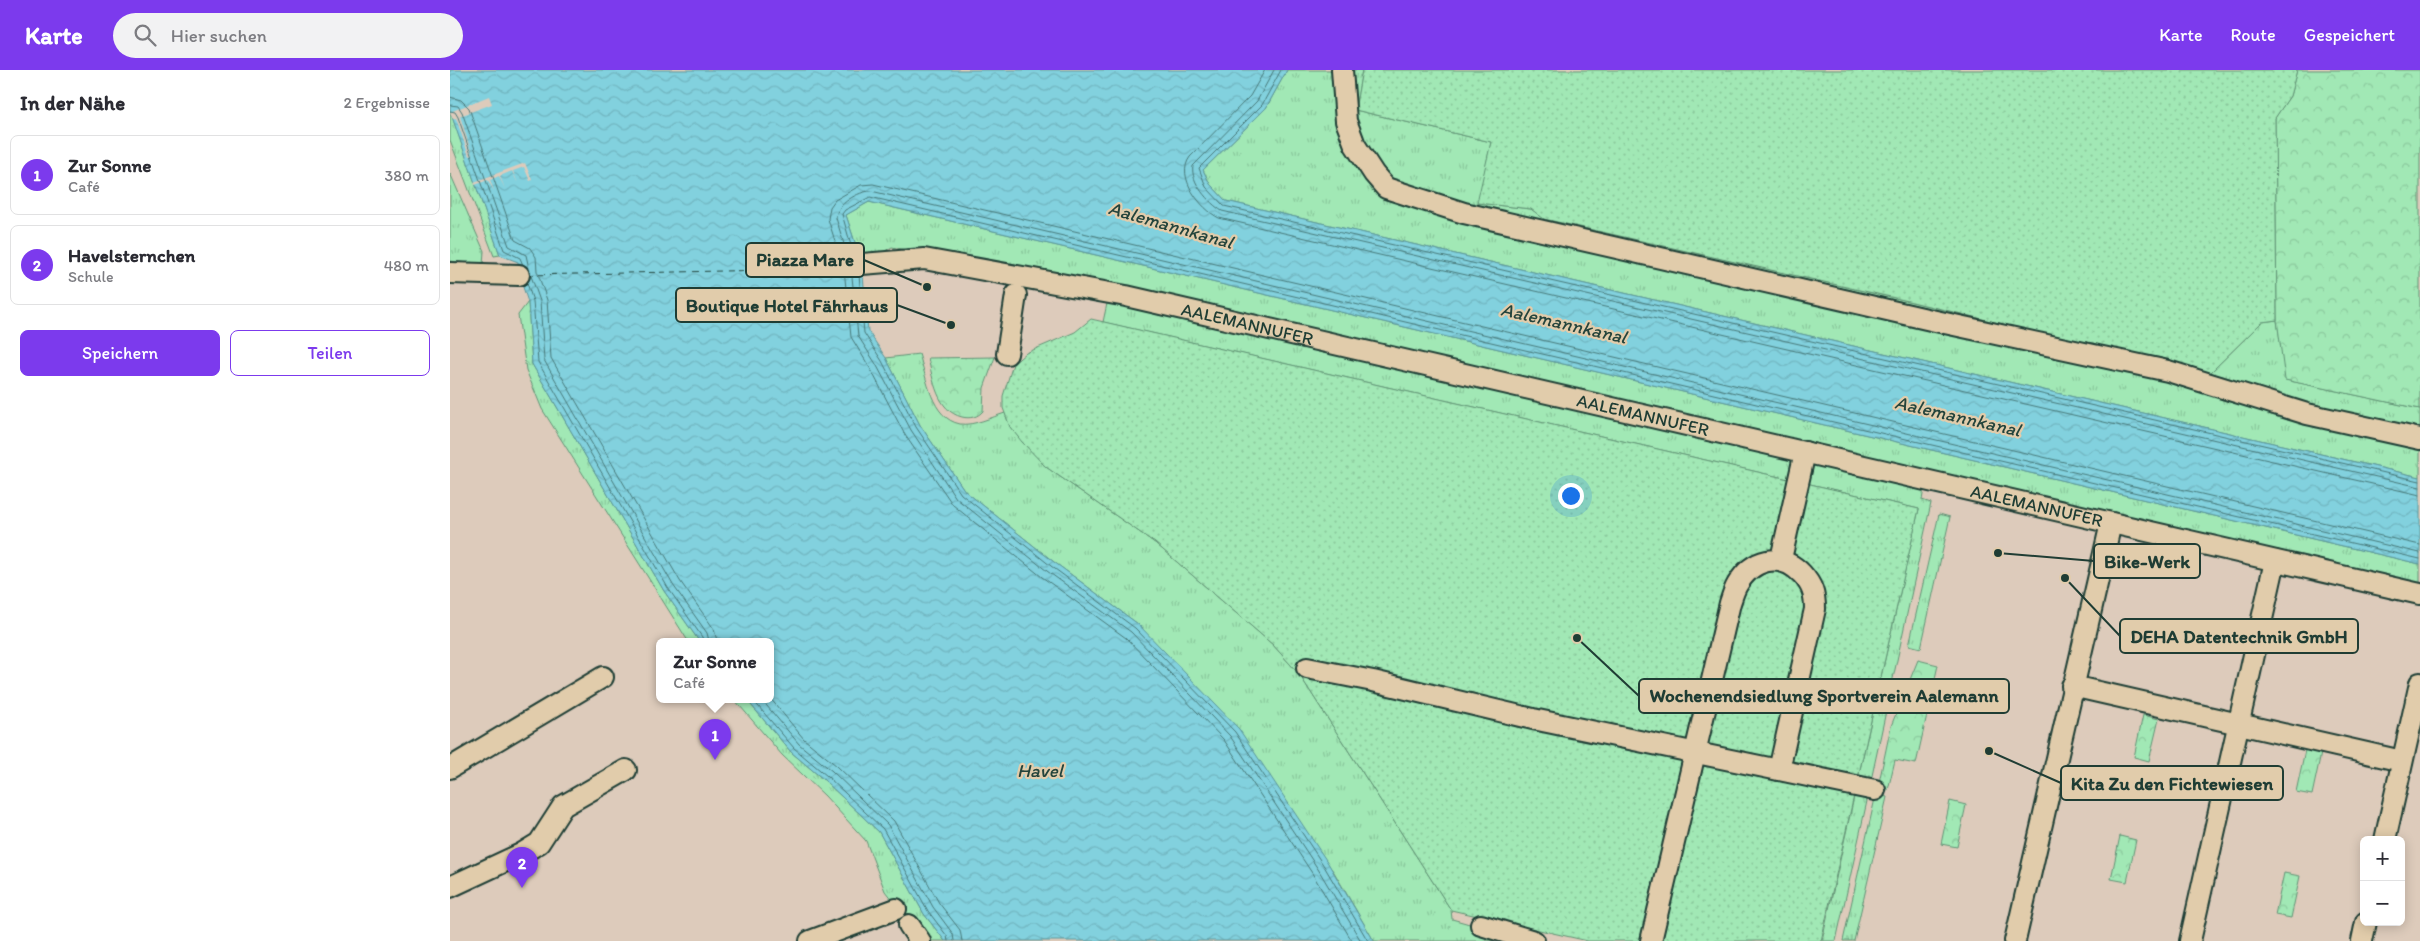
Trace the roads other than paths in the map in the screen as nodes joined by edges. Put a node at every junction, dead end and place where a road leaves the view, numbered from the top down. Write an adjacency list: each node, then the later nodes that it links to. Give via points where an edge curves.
1 (1342, 70): 7 (street, via 1346,121 1355,145 1386,188 1405,195 1464,213 2168,371 2307,414)
2 (862, 264): 5 (street, AALEMANNUFER, via 924,259)
3 (450, 273): 4 (street)
4 (509, 276)
5 (1037, 280): 6 (street, via 1011,296); 8 (street, AALEMANNUFER, via 1200,313)
6 (1007, 354)
7 (2420, 439)
8 (1805, 452): 9 (street, AALEMANNUFER); 10 (street)
9 (2111, 522): 11 (street, AALEMANNUFER); 16 (street)
10 (1781, 559): 18 (street, via 1767,560 1737,585 1730,603); 22 (street, via 1794,566 1811,586 1815,609)
11 (2275, 560): 12 (street, AALEMANNUFER); 17 (street)
12 (2420, 594)
13 (1307, 668): 18 (street)
14 (603, 677): 20 (street)
15 (2420, 682): 19 (street)
16 (2072, 686): 17 (street); 32 (street)
17 (2238, 724): 19 (street); 33 (street)
18 (1696, 753): 22 (street); 31 (street)
19 (2402, 761): 24 (street)
20 (450, 768)
21 (626, 770): 25 (street, via 563,806 539,842 521,854)
22 (1779, 770): 23 (street)
23 (1875, 790)
24 (2386, 836)
25 (450, 887)
26 (896, 909): 29 (street)
27 (1480, 925): 30 (street)
28 (2365, 926): 34 (street)
29 (810, 941)
30 (1534, 941)
31 (1651, 941)
32 (2015, 941)
33 (2190, 941)
34 (2362, 941)

